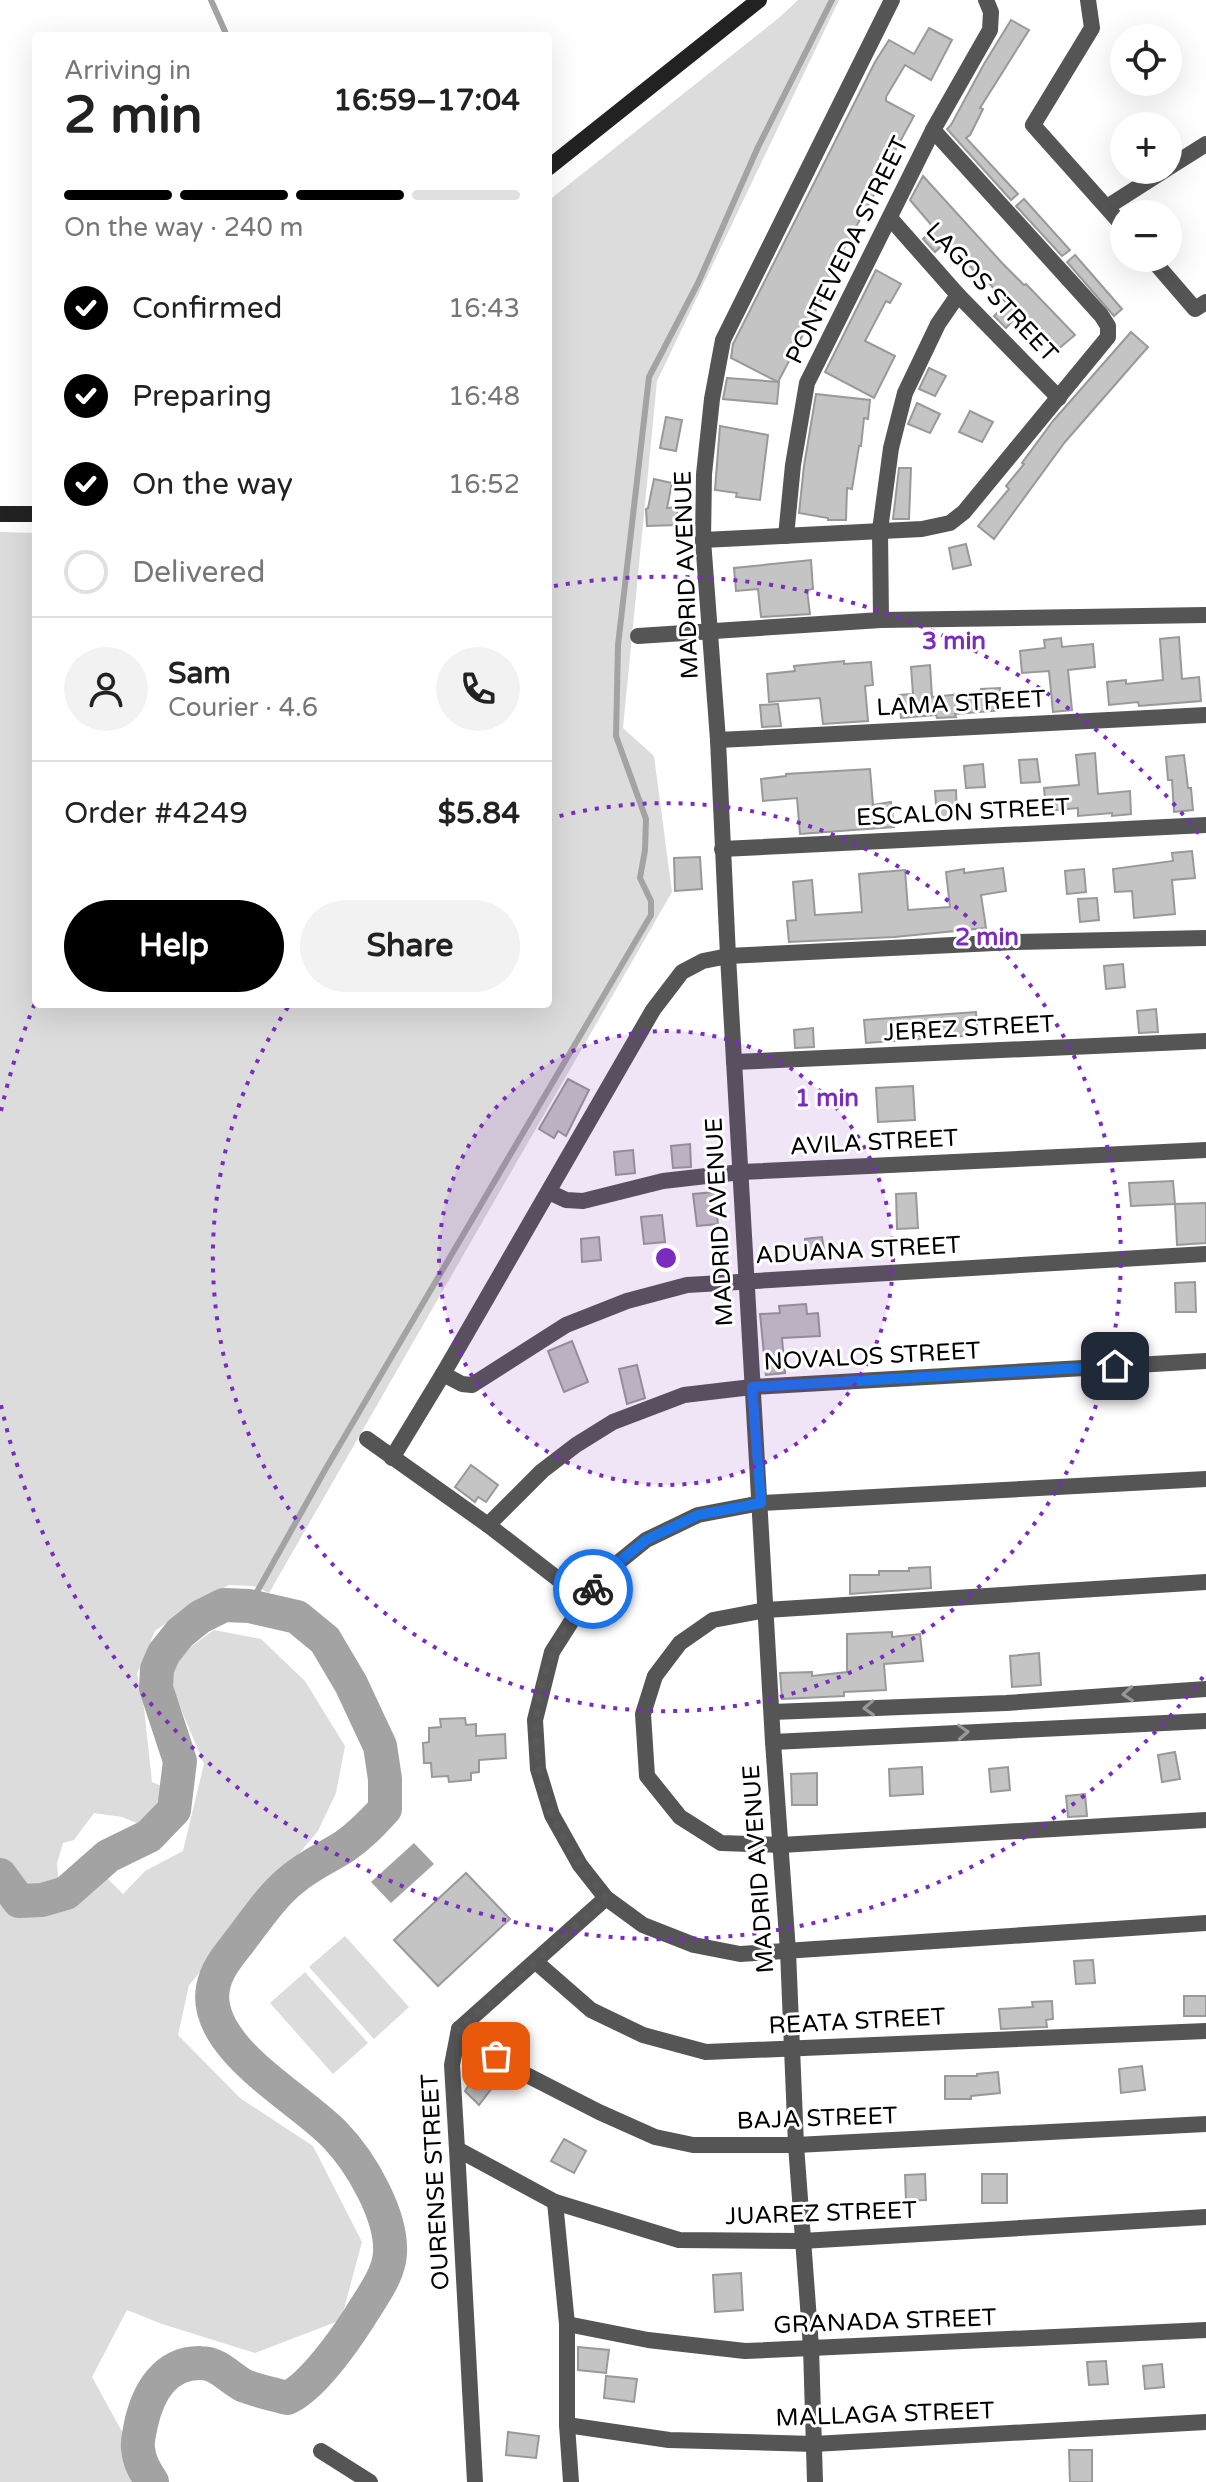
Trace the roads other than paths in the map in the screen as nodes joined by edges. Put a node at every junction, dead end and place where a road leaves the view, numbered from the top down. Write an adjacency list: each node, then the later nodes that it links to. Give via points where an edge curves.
1 (759, 0): 8 (main road)
2 (892, 0): 21 (street, MADRID AVENUE, via 723,340 704,474)
3 (986, 0): 5 (street, PONTEVEDA STREET, via 990,30)
4 (1088, 0): 10 (street, via 1092,28 1033,125)
5 (933, 130): 12 (street, PONTEVEDA STREET); 16 (street, via 1108,326 1108,337)
6 (1206, 144): 7 (street)
7 (1182, 159)
8 (552, 165)
9 (1143, 184): 10 (street)
10 (1107, 207): 11 (street)
11 (1110, 211)
12 (890, 218): 14 (street, LAGOS STREET); 20 (street, PONTEVEDA STREET, via 807,383)
13 (1163, 272): 15 (street, via 1195,309)
14 (958, 295): 16 (street, LAGOS STREET); 19 (street, via 905,393)
15 (1206, 302)
16 (1059, 398): 19 (street, via 950,523)
17 (0, 514): 18 (main road)
18 (32, 514)
19 (880, 530): 20 (street); 23 (street)
20 (786, 536): 21 (street)
21 (703, 540): 24 (street, MADRID AVENUE)
22 (1206, 615): 23 (street)
23 (881, 620): 24 (street)
24 (709, 632): 25 (street); 27 (street, MADRID AVENUE)
25 (638, 636)
26 (1206, 715): 27 (street, LAMA STREET)
27 (718, 740): 29 (street, MADRID AVENUE)
28 (1206, 825): 29 (street, ESCALON STREET)
29 (722, 849): 31 (street, MADRID AVENUE)
30 (1206, 938): 31 (street)
31 (728, 956): 33 (street, MADRID AVENUE); 36 (street, via 682,972 660,1001)
32 (1206, 1041): 33 (street, JEREZ STREET)
33 (734, 1062): 35 (street, MADRID AVENUE)
34 (1206, 1150): 35 (street, AVILA STREET)
35 (741, 1172): 36 (street, AVILA STREET, via 663,1181 583,1201); 38 (street, MADRID AVENUE)
36 (549, 1192): 40 (street)
37 (1206, 1254): 38 (street, ADUANA STREET)
38 (746, 1280): 40 (street, ADUANA STREET, via 687,1285 627,1301 566,1325 472,1385); 41 (street, MADRID AVENUE)
39 (1206, 1361): 41 (street, NOVALOS STREET)
40 (443, 1374): 43 (street)
41 (752, 1387): 45 (street, MADRID AVENUE); 46 (street, NOVALOS STREET, via 684,1395 613,1422 542,1471)
42 (367, 1439): 43 (street)
43 (392, 1458): 46 (street)
44 (1206, 1479): 45 (street)
45 (761, 1503): 48 (street, via 698,1515 646,1540 609,1570); 49 (street, MADRID AVENUE)
46 (488, 1525): 48 (street)
47 (1206, 1582): 49 (street)
48 (585, 1600): 58 (street, via 552,1652 542,1686 535,1720 538,1769 552,1815)
49 (766, 1610): 52 (street, MADRID AVENUE); 57 (street, via 713,1620 680,1643 655,1676 643,1714 647,1776 680,1817 721,1843)
50 (1206, 1689): 51 (street, one-way to 51)
51 (1006, 1703): 52 (street, one-way to 52); 54 (street)
52 (772, 1712): 55 (street, MADRID AVENUE)
53 (1206, 1721): 54 (street)
54 (1008, 1729): 55 (street, one-way to 54)
55 (773, 1742): 57 (street, MADRID AVENUE)
56 (1206, 1820): 57 (street)
57 (781, 1845): 60 (street, MADRID AVENUE)
58 (606, 1898): 60 (street, via 643,1925 694,1945 740,1954); 61 (street)
59 (1206, 1923): 60 (street)
60 (788, 1951): 64 (street, MADRID AVENUE)
61 (536, 1962): 62 (street); 64 (street, REATA STREET, via 591,2010 643,2035 706,2052)
62 (459, 2029): 66 (street, BAJA STREET, via 515,2069 655,2137 693,2145); 67 (street, OURENSE STREET, via 452,2065)
63 (1206, 2031): 64 (street, REATA STREET)
64 (792, 2048): 66 (street, MADRID AVENUE)
65 (1206, 2124): 66 (street, BAJA STREET)
66 (796, 2145): 70 (street, MADRID AVENUE)
67 (457, 2149): 68 (street, JUAREZ STREET); 79 (street, OURENSE STREET)
68 (555, 2202): 70 (street, JUAREZ STREET, via 679,2240); 71 (street)
69 (1206, 2217): 70 (street, JUAREZ STREET)
70 (802, 2241): 73 (street, MADRID AVENUE)
71 (567, 2324): 73 (street, GRANADA STREET, via 745,2351); 75 (street)
72 (1206, 2330): 73 (street, GRANADA STREET)
73 (811, 2347): 76 (street, MADRID AVENUE)
74 (1206, 2422): 76 (street, MALLAGA STREET)
75 (567, 2425): 76 (street, MALLAGA STREET, via 669,2440); 80 (street)
76 (814, 2444): 81 (street, MADRID AVENUE)
77 (321, 2451): 78 (street)
78 (370, 2482)
79 (475, 2482)
80 (571, 2482)
81 (815, 2482)

